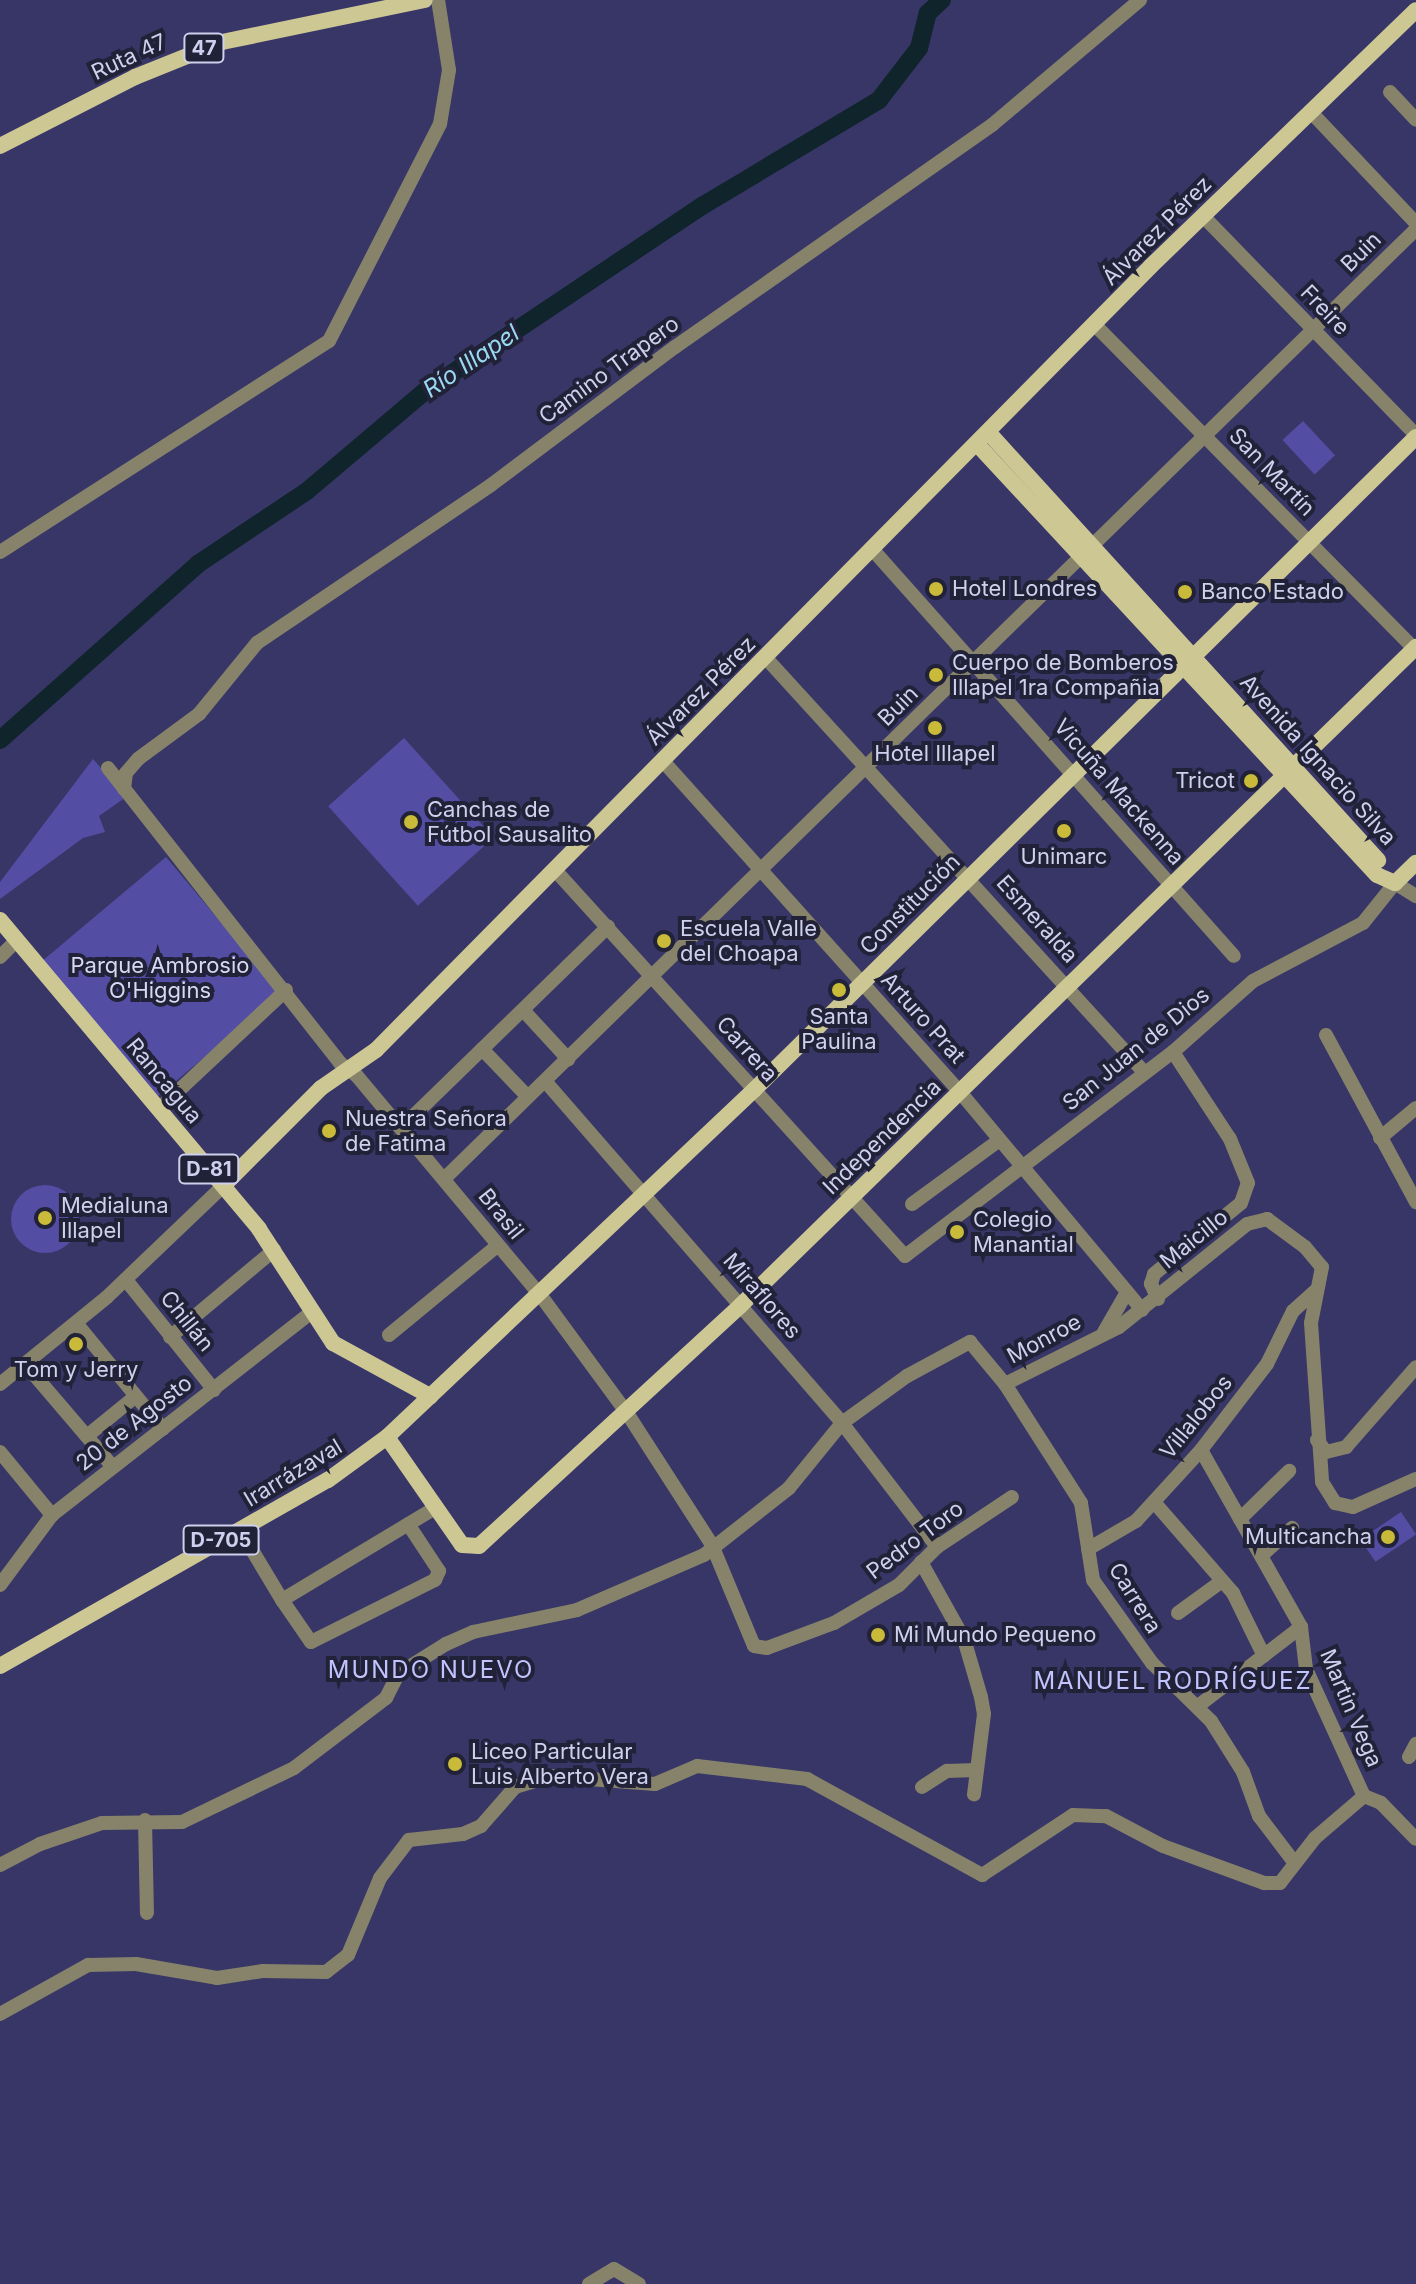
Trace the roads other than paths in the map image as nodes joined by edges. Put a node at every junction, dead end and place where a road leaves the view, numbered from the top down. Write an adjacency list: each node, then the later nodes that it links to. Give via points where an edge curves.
1 (425, 0): 8 (main road, Ruta 47 / 47, via 222,42 135,77)
2 (438, 0): 19 (street, via 449,70 440,124 329,341)
3 (1140, 0): 30 (street, Camino Trapero, via 992,125 675,347 473,498 257,643 199,714 138,759 126,773)
4 (1416, 10): 6 (main road, Álvarez Pérez)
5 (1390, 92): 7 (street)
6 (1310, 111): 9 (main road, Álvarez Pérez); 10 (street)
7 (1416, 120)
8 (0, 146)
9 (1203, 216): 12 (main road, Álvarez Pérez); 13 (street, Freire)
10 (1416, 223)
11 (1416, 229): 13 (street, Buin)
12 (1095, 325): 14 (street, San Martín); 16 (main road, Álvarez Pérez)
13 (1314, 330): 14 (street, Buin); 15 (street, Freire)
14 (1206, 436): 17 (street, San Martín); 20 (street, Buin)
15 (1416, 436): 17 (main road, Constitución)
16 (983, 438): 18 (main road, Álvarez Pérez); 20 (main road, Avenida Ignacio Silva)
17 (1310, 542): 21 (street, San Martín); 23 (main road, Constitución)
18 (873, 550): 22 (main road, Álvarez Pérez); 24 (street, Vicuña Mackenna)
19 (0, 552)
20 (1088, 552): 23 (main road, Avenida Ignacio Silva); 24 (street, Buin)
21 (1416, 649): 29 (main road, Independencia)
22 (765, 657): 25 (main road, Álvarez Pérez); 26 (street, Esmeralda)
23 (1190, 660): 28 (main road, Constitución); 29 (main road, Avenida Ignacio Silva)
24 (974, 663): 26 (street, Buin); 28 (street, Vicuña Mackenna)
25 (663, 761): 32 (main road, Álvarez Pérez); 33 (street, Arturo Prat)
26 (868, 767): 33 (street, Buin); 34 (street, Esmeralda)
27 (108, 768): 30 (street, Brasil)
28 (1075, 772): 34 (main road, Constitución); 35 (street, Vicuña Mackenna)
29 (1290, 772): 35 (main road, Independencia); 36 (main road, Avenida Ignacio Silva, via 1377,875)
30 (124, 789): 46 (street, Brasil)
31 (1416, 863): 36 (main road)
32 (555, 870): 39 (street, Carrera); 52 (main road, Álvarez Pérez, via 376,1050)
33 (762, 870): 43 (street, Buin); 44 (street, Arturo Prat)
34 (969, 877): 44 (main road, Constitución); 45 (street, Esmeralda)
35 (1169, 883): 41 (street, Vicuña Mackenna); 45 (main road, Independencia)
36 (1395, 883): 37 (street); 50 (street, San Juan de Dios, via 1363,923 1253,981)
37 (1416, 896)
38 (0, 920): 40 (main road, Rancagua / D-81)
39 (608, 927): 43 (street, Carrera); 47 (street)
40 (17, 940): 42 (street); 59 (main road, Rancagua / D-81)
41 (1234, 956)
42 (0, 957)
43 (654, 977): 51 (street, Buin); 55 (street, Carrera)
44 (862, 983): 55 (main road, Constitución); 56 (street, Arturo Prat)
45 (1068, 986): 53 (street, Esmeralda); 56 (main road, Independencia)
46 (286, 990): 52 (street, Brasil); 59 (street)
47 (523, 1010): 49 (street); 51 (street)
48 (1326, 1035): 61 (street)
49 (482, 1049): 57 (street); 60 (street)
50 (1173, 1052): 53 (street, San Juan de Dios); 77 (street, Maicillo, via 1230,1139 1248,1183 1241,1203 1154,1274 1151,1284)
51 (568, 1059): 54 (street, Buin)
52 (347, 1069): 60 (street, Brasil); 65 (main road, Álvarez Pérez, via 321,1088)
53 (1144, 1072): 63 (street, San Juan de Dios)
54 (545, 1081): 57 (street, Buin); 66 (street, Miraflores)
55 (754, 1090): 66 (main road, Constitución); 67 (street, Carrera)
56 (960, 1092): 62 (street, Arturo Prat); 67 (main road, Independencia)
57 (528, 1097): 64 (street, Buin)
58 (1416, 1108): 61 (street)
59 (159, 1109): 65 (main road, Rancagua / D-81)
60 (401, 1128): 64 (street, Brasil)
61 (1380, 1138): 68 (street)
62 (998, 1141): 63 (street, Arturo Prat); 69 (street)
63 (1023, 1168): 72 (street, San Juan de Dios); 75 (street, Arturo Prat)
64 (444, 1179): 70 (street, Brasil)
65 (224, 1185): 71 (main road, Rancagua / D-81); 73 (street, Álvarez Pérez)
66 (646, 1194): 76 (main road, Constitución); 78 (street, Miraflores)
67 (850, 1197): 72 (street, Carrera); 78 (main road, Independencia)
68 (1416, 1202)
69 (912, 1204)
70 (498, 1245): 76 (street, Brasil); 83 (street)
71 (274, 1250): 80 (main road, Rancagua / D-81); 84 (street)
72 (905, 1256)
73 (126, 1280): 81 (street, Álvarez Pérez); 84 (street, Chillán)
74 (1315, 1291): 77 (street, Maicillo, via 1321,1278 1318,1260 1267,1219 1247,1224); 97 (street, Maicillo, via 1311,1323); 98 (street, Villalobos, via 1293,1311 1267,1364)
75 (1127, 1292): 79 (street, Arturo Prat); 82 (street, Monroe)
76 (541, 1296): 91 (main road, Constitución); 92 (street, Brasil)
77 (1158, 1299): 79 (street, Monroe)
78 (741, 1305): 92 (main road, Independencia); 93 (street, Miraflores)
79 (1142, 1310): 82 (street, Monroe)
80 (312, 1312): 89 (street, 20 de Agosto); 91 (main road, Rancagua / D-81, via 345,1353)
81 (76, 1323): 85 (street, Álvarez Pérez); 90 (street)
82 (1104, 1332): 88 (street, Monroe)
83 (389, 1335)
84 (170, 1337): 89 (street, Chillán)
85 (25, 1364): 87 (street, Álvarez Pérez); 95 (street)
86 (1416, 1367): 97 (street, via 1346,1447 1326,1452)
87 (0, 1384)
88 (1005, 1384): 93 (street, Carrera, via 970,1342 942,1354); 113 (street, Carrera, via 1081,1503)
89 (214, 1390): 94 (street, 20 de Agosto)
90 (136, 1396): 94 (street); 95 (street)
91 (430, 1396): 96 (main road, Irarrázaval / D-705)
92 (627, 1413): 105 (main road, Independencia, via 476,1548 462,1545); 111 (street, Brasil)
93 (842, 1423): 111 (street, via 789,1488); 112 (street, Miraflores)
94 (163, 1429): 100 (street, 20 de Agosto)
95 (87, 1436): 100 (street)
96 (387, 1437): 105 (main road, Independencia); 110 (main road, Irarrázaval / D-705, via 328,1480)
97 (1317, 1440): 102 (street, Maicillo, via 1322,1482 1335,1503 1353,1507)
98 (1201, 1450): 104 (street, Villalobos); 107 (street, Martin Vega)
99 (0, 1452): 106 (street)
100 (113, 1467): 106 (street, 20 de Agosto)
101 (1289, 1471): 107 (street)
102 (1416, 1479)
103 (1012, 1497): 112 (street, Pedro Toro)
104 (1154, 1502): 113 (street, Villalobos, via 1104,1545); 118 (street)
105 (435, 1508): 108 (street)
106 (52, 1515): 117 (street, 20 de Agosto)
107 (1240, 1519): 114 (street, Martin Vega)
108 (408, 1524): 120 (street); 120 (street, via 439,1571 435,1580 311,1642)
109 (1292, 1528): 114 (street)
110 (240, 1530): 120 (street); 125 (main road, Irarrázaval / D-705)
111 (712, 1545): 123 (street, Brasil); 131 (street, via 704,1555 612,1598 543,1619 473,1632 446,1644 398,1674 386,1698 294,1768 182,1822)
112 (937, 1547): 116 (street, Pedro Toro)
113 (1088, 1549): 126 (street, Carrera, via 1093,1580 1127,1632 1181,1695)
114 (1261, 1556): 122 (street, Martin Vega)
115 (0, 1561): 117 (street)
116 (921, 1562): 123 (street, Pedro Toro, via 899,1585 834,1623 767,1648); 127 (street, via 964,1639 981,1697 984,1714)
117 (11, 1573): 119 (street, 20 de Agosto)
118 (1222, 1581): 121 (street); 124 (street)
119 (0, 1585)
120 (282, 1600)
121 (1178, 1613)
122 (1301, 1627): 124 (street); 130 (street, Martin Vega, via 1306,1669)
123 (754, 1646)
124 (1264, 1656): 126 (street)
125 (0, 1666)
126 (1198, 1706): 133 (street, Carrera, via 1243,1772 1259,1816)
127 (976, 1770): 128 (street, via 947,1771); 129 (street)
128 (922, 1787)
129 (974, 1794)
130 (1364, 1796): 132 (street, Martin Vega, via 1381,1803); 133 (street)
131 (145, 1820): 134 (street, via 102,1823 40,1844); 135 (street)
132 (1416, 1839)
133 (1294, 1862): 136 (street, via 1280,1883 1264,1883 1163,1846 1123,1822 1082,1813 982,1875 807,1779 697,1766 655,1784 550,1776 515,1787 481,1826 463,1834 409,1840 380,1878 348,1955 326,1972 263,1971 217,1978 136,1964 88,1965)
134 (0, 1865)
135 (147, 1913)
136 (0, 2014)
137 (589, 2284): 138 (street, via 614,2269)
138 (639, 2284)

